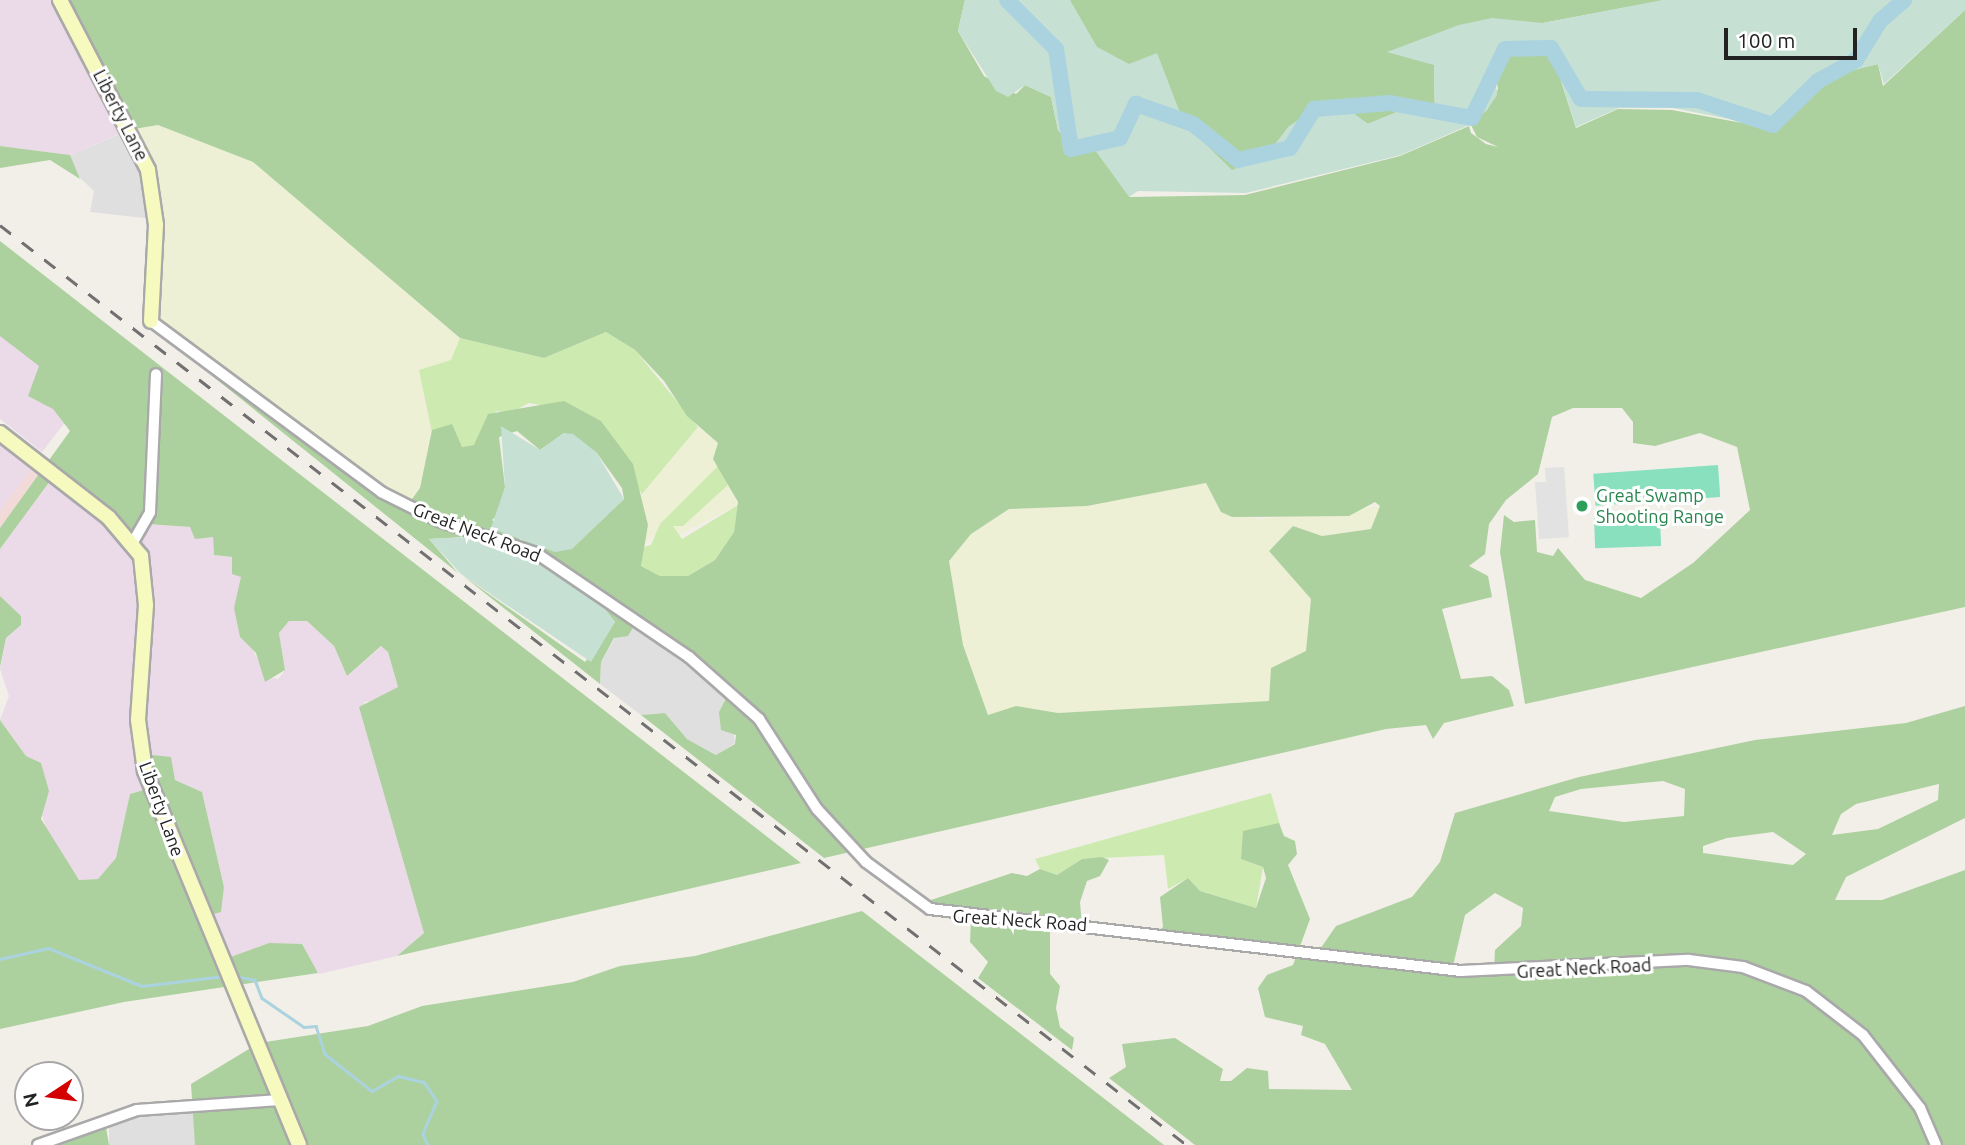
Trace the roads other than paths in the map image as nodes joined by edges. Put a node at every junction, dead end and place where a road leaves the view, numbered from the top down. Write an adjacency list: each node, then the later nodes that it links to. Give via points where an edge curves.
1 (60, 0): 2 (street, Liberty Lane, via 148,170 156,225)
2 (151, 321): 9 (street, Great Neck Road, via 381,492 439,521 537,553 689,657 759,719 817,809 866,862 930,909 1461,971 1689,960 1744,967 1806,991 1863,1035 1920,1108)
3 (156, 374): 5 (street, via 150,512)
4 (0, 433): 5 (street)
5 (134, 542): 6 (street, Liberty Lane, via 146,595 140,747 152,793)
6 (281, 1100): 7 (street, via 137,1110); 8 (street, Liberty Lane)
7 (38, 1145)
8 (299, 1145)
9 (1936, 1145)

